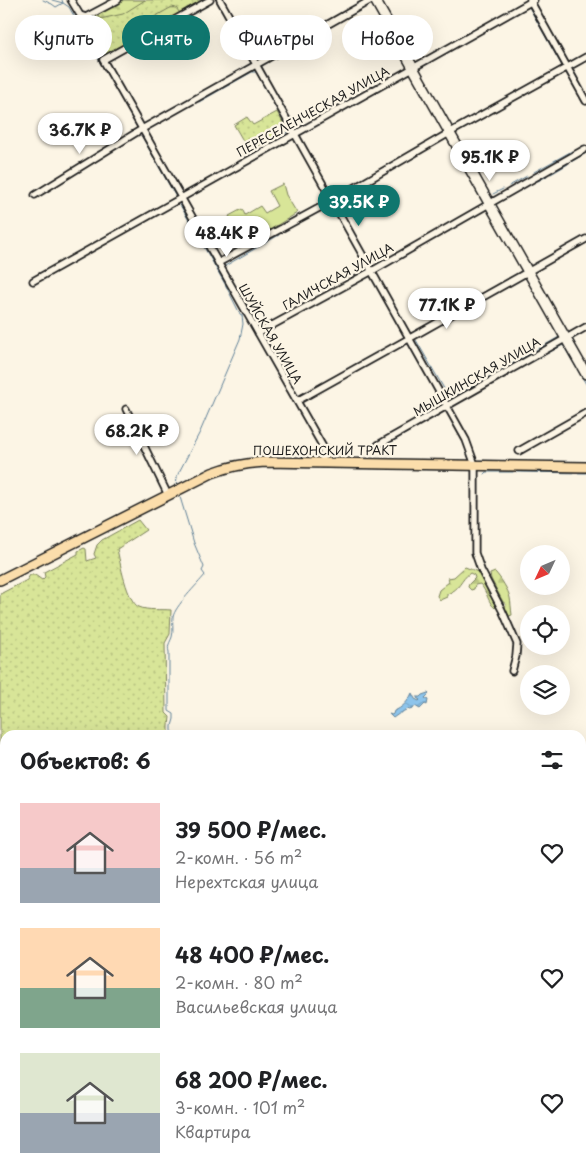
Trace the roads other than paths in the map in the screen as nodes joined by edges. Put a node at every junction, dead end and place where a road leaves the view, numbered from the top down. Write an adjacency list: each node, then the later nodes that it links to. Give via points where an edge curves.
1 (71, 0): 2 (street, via 84,17)
2 (118, 0)
3 (210, 0): 13 (street, ШУЙСКАЯ УЛИЦА, via 104,60)
4 (220, 0): 9 (street)
5 (371, 0): 9 (street)
6 (375, 0): 10 (street)
7 (532, 1): 10 (street, ПЕРЕСЕЛЕНЧЕСКАЯ УЛИЦА); 11 (street)
8 (586, 57): 11 (street)
9 (257, 65): 13 (street); 14 (street)
10 (412, 68): 14 (street, ПЕРЕСЕЛЕНЧЕСКАЯ УЛИЦА); 15 (street)
11 (568, 68): 12 (street); 15 (street)
12 (586, 101)
13 (140, 130): 17 (street); 18 (street, ШУЙСКАЯ УЛИЦА)
14 (295, 133): 18 (street, ПЕРЕСЕЛЕНЧЕСКАЯ УЛИЦА); 19 (street)
15 (449, 133): 19 (street); 20 (street)
16 (584, 149): 20 (street, ГАЛИЧСКАЯ УЛИЦА)
17 (35, 195)
18 (179, 199): 22 (street, ШУЙСКАЯ УЛИЦА); 25 (street, ПЕРЕСЕЛЕНЧЕСКАЯ УЛИЦА)
19 (332, 201): 22 (street); 23 (street)
20 (489, 203): 23 (street, ГАЛИЧСКАЯ УЛИЦА); 24 (street)
21 (586, 239): 24 (street)
22 (218, 263): 27 (street, ШУЙСКАЯ УЛИЦА)
23 (372, 271): 27 (street, ГАЛИЧСКАЯ УЛИЦА); 28 (street)
24 (528, 272): 28 (street); 29 (street)
25 (33, 281)
26 (586, 327): 29 (street, МЫШКИНСКАЯ УЛИЦА)
27 (258, 333): 31 (street, ШУЙСКАЯ УЛИЦА)
28 (410, 338): 31 (street); 32 (street)
29 (566, 338): 30 (street); 32 (street, МЫШКИНСКАЯ УЛИЦА)
30 (586, 374)
31 (296, 401): 37 (street, ШУЙСКАЯ УЛИЦА, via 323,447)
32 (448, 405): 35 (street, МЫШКИНСКАЯ УЛИЦА); 38 (street)
33 (126, 409): 40 (street)
34 (586, 413): 36 (street)
35 (378, 445)
36 (519, 451)
37 (323, 464): 38 (main road, ПОШЕХОНСКИЙ ТРАКТ); 40 (main road, ПОШЕХОНСКИЙ ТРАКТ, via 240,464 224,468)
38 (475, 465): 39 (main road, ПОШЕХОНСКИЙ ТРАКТ); 42 (street, via 475,553 517,644)
39 (586, 467)
40 (168, 495): 41 (main road, ПОШЕХОНСКИЙ ТРАКТ)
41 (0, 580)
42 (512, 671)

